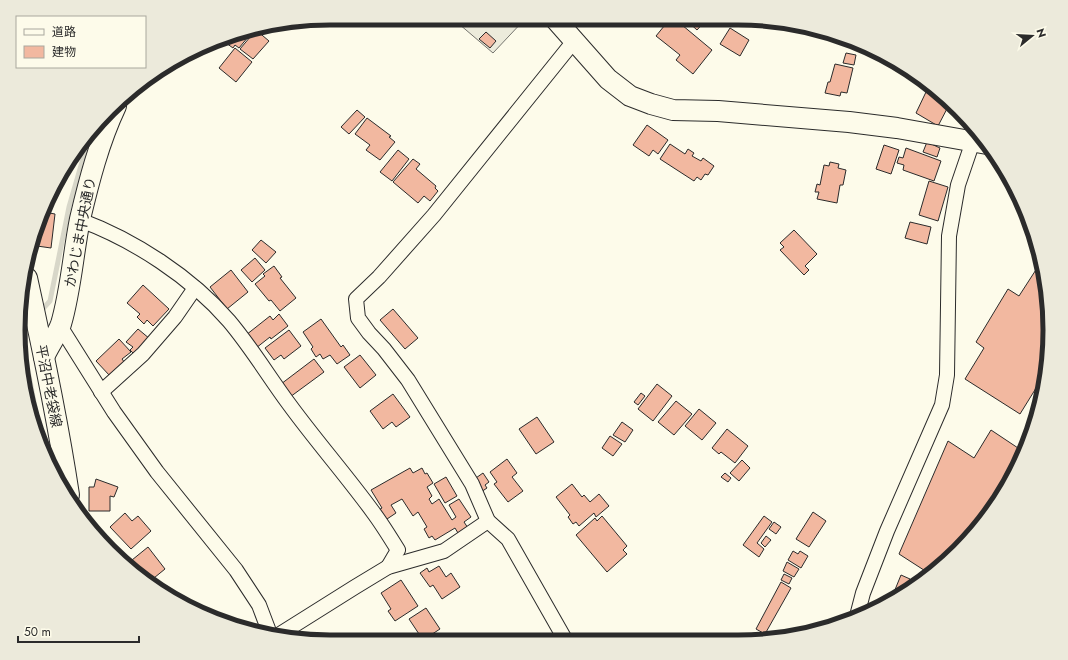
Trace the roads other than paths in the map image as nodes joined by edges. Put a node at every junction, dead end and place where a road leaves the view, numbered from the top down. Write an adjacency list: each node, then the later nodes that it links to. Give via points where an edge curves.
1 (560, 25): 2 (street)
2 (574, 41): 4 (street, via 608,79 630,96 673,110 718,111 849,122); 13 (street, via 434,215 356,299 358,318 408,380 472,484)
3 (111, 117): 6 (street, かわじま中央通り, via 101,141)
4 (978, 142)
5 (979, 143): 15 (street, via 958,185 949,236 947,376 942,405 887,531)
6 (80, 220): 8 (street, via 140,248); 9 (street, かわじま中央通り)
7 (29, 286): 10 (street, 平沼中老袋線)
8 (195, 288): 11 (street, via 175,317 143,354); 14 (street, via 228,320 374,513 398,550)
9 (60, 326): 10 (street, かわじま中央通り); 11 (street)
10 (44, 357): 12 (street, 平沼中老袋線)
11 (101, 392): 16 (street, via 157,472 236,570 259,605)
12 (67, 484)
13 (488, 520): 14 (street, via 444,552); 18 (street, via 508,539)
14 (388, 567): 17 (street)
15 (858, 610)
16 (268, 629)
17 (285, 631)
18 (563, 635)

